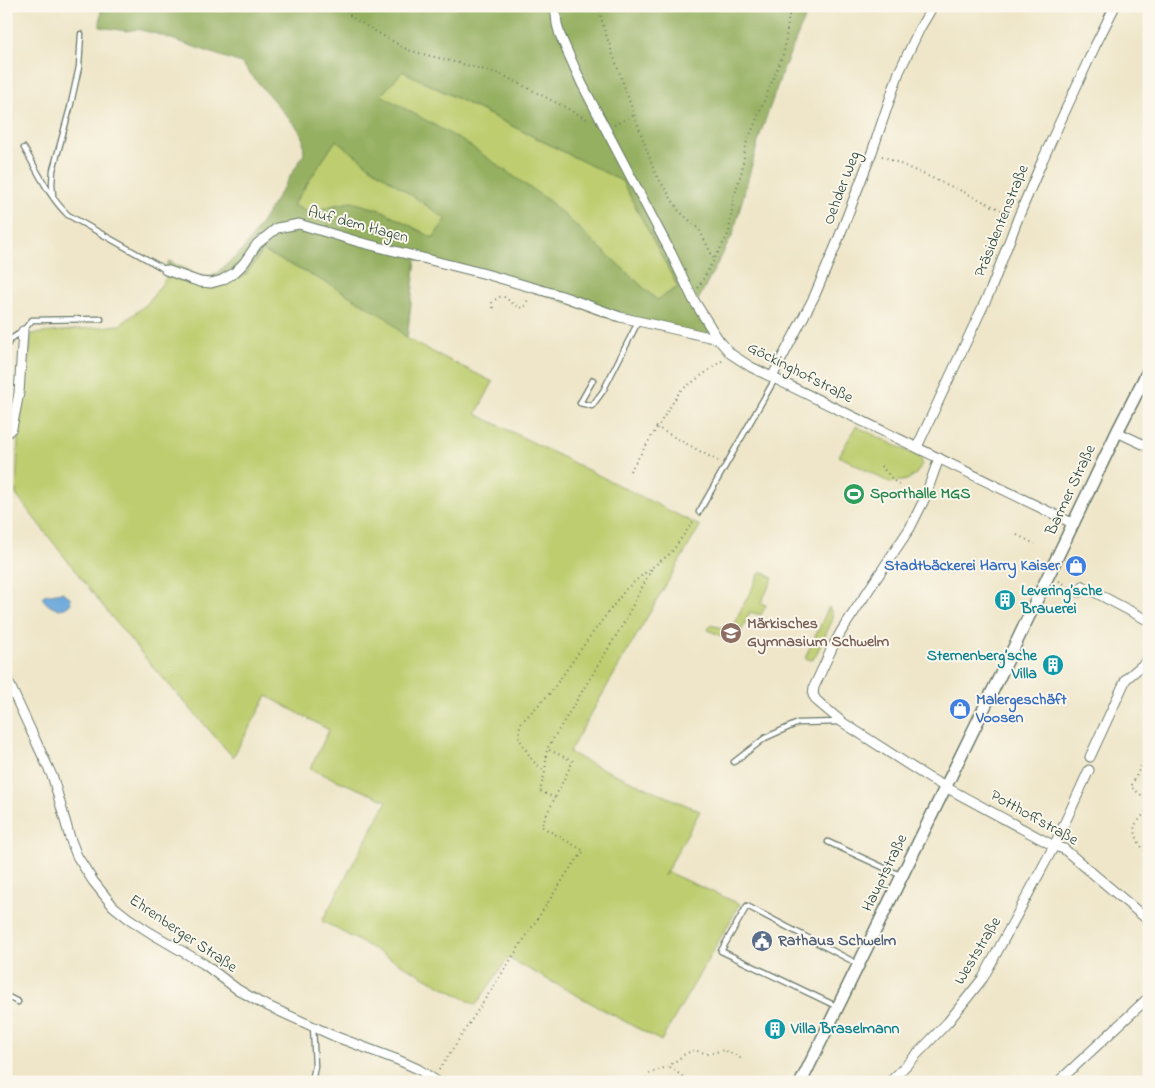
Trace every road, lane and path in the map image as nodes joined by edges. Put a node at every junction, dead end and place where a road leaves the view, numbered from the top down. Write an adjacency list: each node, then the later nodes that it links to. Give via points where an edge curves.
1 (345, 6): 9 (path, via 351,17 408,50 500,74)
2 (555, 6): 9 (street, Göckinghofstraße, via 560,35)
3 (598, 6): 8 (path)
4 (786, 6): 14 (path, via 789,15 784,52 746,144 729,233)
5 (933, 6): 11 (street, Oehder Weg, via 900,72)
6 (1115, 6): 13 (street, Präsidentenstraße)
7 (81, 34): 12 (lane, via 79,67 53,170)
8 (634, 115): 9 (path); 14 (path, via 655,173 678,211 699,229)
9 (606, 130): 16 (street, Göckinghofstraße)
10 (24, 148): 12 (lane, Auf dem Hagen)
11 (872, 152): 13 (path); 26 (street, Oehder Weg, via 814,297)
12 (54, 198): 15 (lane, Auf dem Hagen, via 68,215)
13 (1018, 218): 31 (street, Präsidentenstraße, via 990,290)
14 (714, 259): 16 (path)
15 (166, 270): 20 (street, Auf dem Hagen, via 200,282 222,280 234,273 257,244 277,228 299,224 482,272)
16 (692, 299): 22 (street, Göckinghofstraße)
17 (525, 306): 18 (path, via 520,308 499,296 492,302)
18 (494, 308)
19 (101, 319): 21 (lane, via 32,320)
20 (638, 322): 22 (street, Auf dem Hagen); 27 (lane, via 603,391 592,406 580,403)
21 (22, 331): 23 (lane); 30 (street, via 19,393 12,428)
22 (718, 340): 24 (street, Göckinghofstraße)
23 (6, 347)
24 (731, 354): 26 (street, Göckinghofstraße); 28 (path, via 680,391)
25 (1149, 369): 29 (street, Barmer Straße)
26 (774, 378): 31 (street, Göckinghofstraße); 34 (lane)
27 (593, 380)
28 (656, 427): 34 (path); 36 (path)
29 (1117, 432): 32 (street); 39 (street, Barmer Straße)
30 (6, 434)
31 (917, 447): 33 (street, Göckinghofstraße)
32 (1149, 447)
33 (939, 458): 39 (street, Göckinghofstraße); 48 (street, via 910,528 842,630 814,687 813,695 817,701)
34 (725, 466): 38 (lane)
35 (881, 466): 37 (path)
36 (630, 472)
37 (901, 486)
38 (699, 512): 42 (path, via 671,552)
39 (1074, 524): 43 (street, Barmer Straße)
40 (1018, 535): 41 (path)
41 (1035, 544)
42 (653, 566): 49 (path, via 622,626); 54 (path, via 626,589 550,692 520,724 519,738 532,760)
43 (1048, 576): 44 (path); 55 (street, Barmer Straße)
44 (1079, 592): 45 (street, via 1083,586)
45 (1149, 621)
46 (1149, 657): 50 (street, via 1126,679)
47 (6, 677): 69 (street, Ehrenberger Straße, via 53,778 77,856 102,894 128,918 204,964 247,996)
48 (842, 722): 52 (lane, via 798,723 765,738); 55 (street, Potthoffstraße)
49 (547, 749): 54 (path); 56 (path, via 573,761)
50 (1090, 757)
51 (1145, 757): 57 (path, via 1131,787)
52 (734, 762)
53 (1089, 770): 60 (street, Weststraße)
54 (545, 772): 56 (path, via 540,791)
55 (945, 786): 60 (street, Potthoffstraße); 62 (street, Hauptstraße)
56 (555, 798): 72 (path, via 541,826 584,850)
57 (1149, 801)
58 (1149, 808): 61 (path, via 1134,826 1139,844)
59 (828, 842): 62 (lane)
60 (1054, 846): 63 (street, Potthoffstraße, via 1064,849); 77 (street, Weststraße, via 983,978 948,1022)
61 (1149, 854)
62 (901, 876): 64 (street, Hauptstraße)
63 (1149, 921)
64 (858, 964): 68 (street, Hauptstraße); 68 (lane, via 747,906 721,951)
65 (6, 996): 67 (lane)
66 (1149, 997): 78 (street)
67 (18, 1002)
68 (837, 1007): 76 (street, Hauptstraße)
69 (313, 1026): 72 (street, Ehrenberger Straße, via 398,1060); 73 (lane, via 315,1066)
70 (742, 1059): 71 (path, via 724,1050 708,1054 694,1050)
71 (669, 1066): 74 (path, via 650,1073); 75 (path)
72 (436, 1080)
73 (312, 1082)
74 (643, 1082)
75 (690, 1082)
76 (801, 1082)
77 (890, 1082)
78 (1058, 1082)

